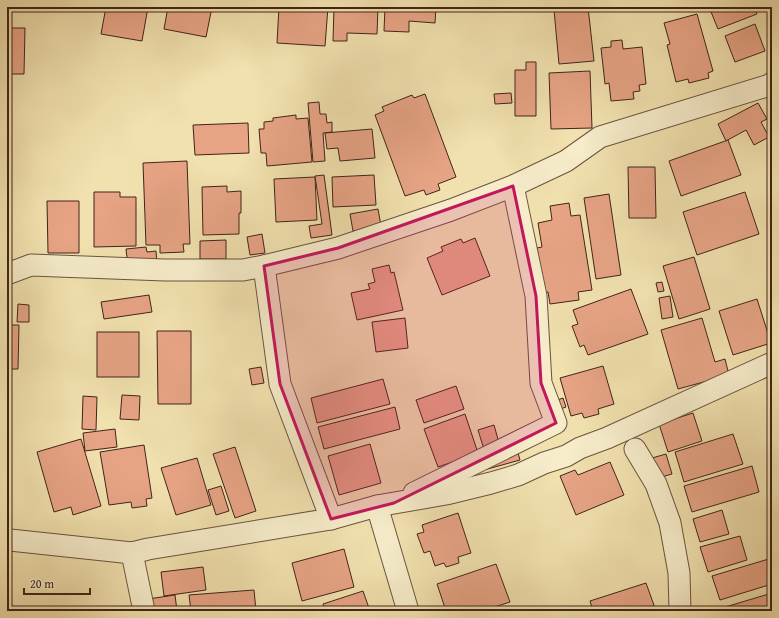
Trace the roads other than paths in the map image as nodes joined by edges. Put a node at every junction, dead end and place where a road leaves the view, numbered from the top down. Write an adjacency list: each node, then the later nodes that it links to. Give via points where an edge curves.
1 (771, 86): 2 (street, via 600,137 566,161)
2 (513, 186): 3 (street, via 338,248); 7 (street, via 536,296 541,383 556,423)
3 (264, 266): 4 (street, via 242,270 165,270 31,265); 8 (street, via 280,384)
4 (7, 274)
5 (772, 364): 7 (street, via 518,475 446,494)
6 (635, 450): 13 (street, via 656,484 670,523 679,573)
7 (386, 504): 8 (street); 12 (street)
8 (331, 519): 10 (street)
9 (10, 540): 10 (street)
10 (132, 553): 11 (street)
11 (144, 611)
12 (408, 611)
13 (680, 611)

